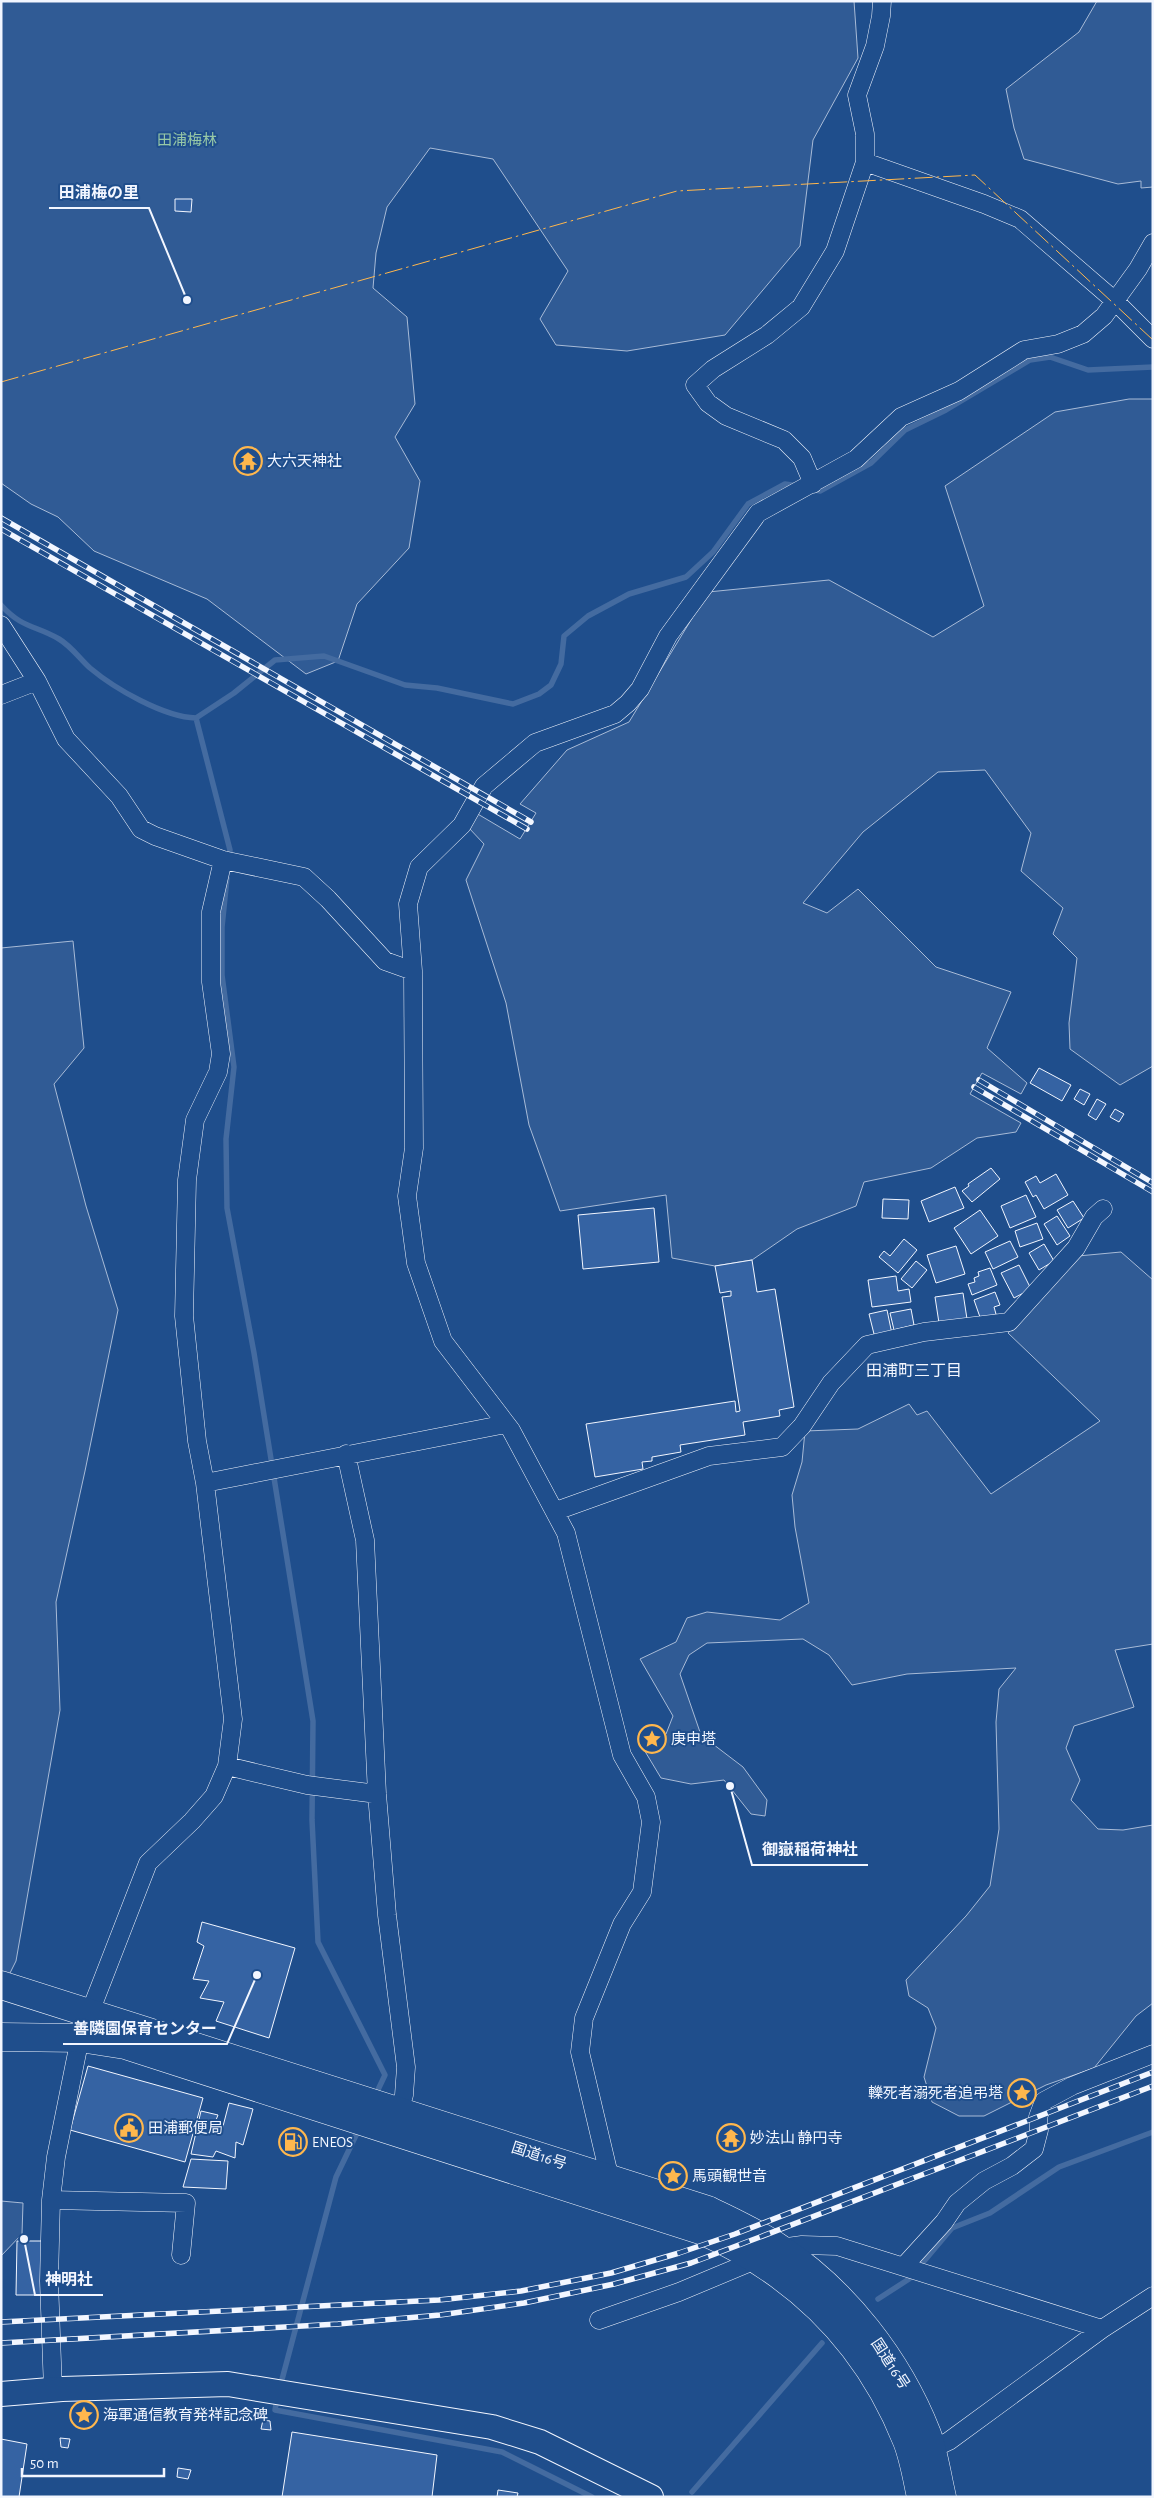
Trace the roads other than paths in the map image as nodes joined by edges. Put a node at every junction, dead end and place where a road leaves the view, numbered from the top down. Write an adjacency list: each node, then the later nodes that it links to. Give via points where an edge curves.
1 (882, 1): 2 (street, via 875,46 858,95 865,134)
2 (865, 162): 4 (street, via 1020,219); 6 (street, via 838,245 801,307 695,385 708,403 726,416 784,440 802,458)
3 (1153, 243): 4 (street)
4 (1115, 301): 5 (street); 6 (street, via 1104,316 1083,334 1058,344 1024,350 959,391 901,417 856,459)
5 (1153, 339)
6 (813, 484): 11 (street, via 758,513 668,636 640,689 628,703 615,714 535,743 484,786 462,825 419,867 408,904)
7 (1, 625): 8 (street)
8 (36, 681): 9 (street); 10 (street, via 70,745 119,796 141,829)
9 (1, 694)
10 (223, 860): 11 (street, via 304,877 385,961); 15 (street, via 211,912 211,982 221,1054 218,1072 195,1120 187,1180 184,1316 197,1441)
11 (413, 971): 13 (street, via 414,1148 407,1196 416,1263 443,1341)
12 (1103, 1209): 16 (street, via 1094,1217 1076,1248 1009,1322 924,1332 867,1345 831,1383 802,1426 782,1447 709,1456)
13 (506, 1424): 14 (street); 16 (street)
14 (346, 1454): 15 (street); 18 (street, via 365,1540)
15 (206, 1483): 17 (street, via 233,1719)
16 (556, 1511): 24 (street, via 566,1533 622,1755 646,1797 651,1822 642,1892 622,1924 584,2018 580,2052)
17 (227, 1766): 18 (street, via 307,1785); 20 (street, via 214,1796 148,1863)
18 (377, 1794): 23 (street, via 406,2067)
19 (1, 1985): 20 (highway, 国道16号)
20 (85, 2026): 21 (highway, 国道16号); 23 (highway, 国道16号, via 125,2045); 25 (street, via 56,2157)
21 (1, 2037)
22 (1153, 2054): 28 (street, via 1072,2086 1044,2101 1038,2117 1039,2130 1034,2149 984,2181 957,2203)
23 (391, 2120): 24 (highway, 国道16号); 26 (highway, 国道16号)
24 (610, 2179): 26 (highway, 国道16号, via 708,2210)
25 (51, 2200): 27 (street, via 186,2202); 32 (street, via 48,2281)
26 (769, 2254): 28 (street, via 802,2245 837,2246); 30 (street, via 679,2292); 34 (highway, 国道16号, via 822,2283 859,2319 909,2393)
27 (182, 2255)
28 (904, 2266): 31 (street)
29 (1153, 2296): 31 (street)
30 (599, 2320)
31 (1102, 2329): 34 (street, via 949,2441)
32 (53, 2390): 33 (street); 35 (street, via 228,2384 492,2427 540,2442)
33 (1, 2394)
34 (922, 2454): 36 (highway, 国道16号); 37 (highway, 国道16号)
35 (650, 2497)
36 (921, 2497)
37 (942, 2497)

